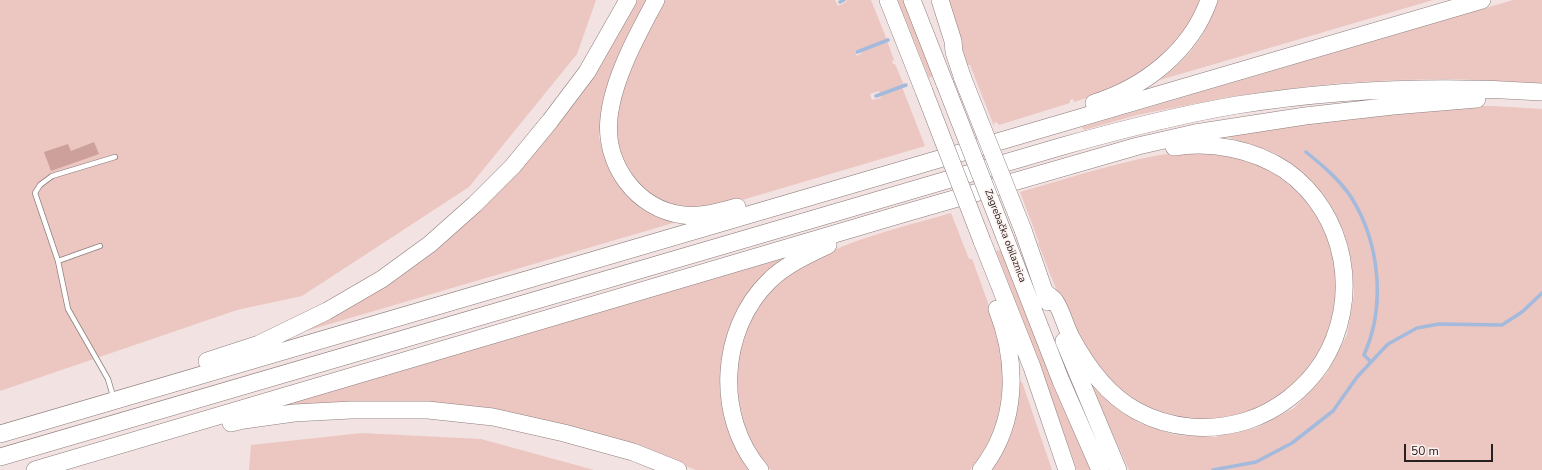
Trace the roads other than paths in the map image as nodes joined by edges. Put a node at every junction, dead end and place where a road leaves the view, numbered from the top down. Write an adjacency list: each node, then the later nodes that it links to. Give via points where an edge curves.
1 (628, 0): 20 (highway, via 587,72 550,121 513,166 430,244 382,279 327,311 259,344 139,383)
2 (656, 0): 14 (highway, via 628,56 610,110 608,140 622,176 642,197 672,213 702,214 751,203)
3 (888, 0): 16 (highway, bridge)
4 (912, 0): 29 (highway, Zagrebačka obilaznica, bridge, via 1061,381)
5 (930, 0): 9 (highway, via 947,44)
6 (940, 0): 9 (highway)
7 (1209, 0): 11 (highway, via 1199,23 1188,39 1154,72 1113,96 1023,124)
8 (1482, 0): 11 (highway)
9 (954, 52): 19 (highway, bridge)
10 (1541, 92): 12 (highway, via 1265,121 1195,133); 23 (highway, via 1433,88 1332,94 1235,106 1149,123 1062,146)
11 (999, 142): 14 (highway)
12 (1111, 154): 15 (highway); 19 (highway, via 1134,154 1179,146 1227,148 1249,152 1270,161 1299,182 1328,220 1336,236 1343,265 1342,313 1328,354 1306,384 1266,413 1223,427 1175,425 1137,411 1106,389 1078,350 1055,301)
13 (115, 157): 18 (lane, via 52,176 40,185 35,193)
14 (782, 205): 20 (highway)
15 (902, 214): 21 (highway); 26 (highway, via 881,227 829,245 789,265 769,281 748,308 730,354 729,393 737,430)
16 (982, 241): 27 (highway, via 986,277 1008,344 1012,389 1004,429 994,452); 28 (highway, via 1032,367)
17 (100, 246): 18 (lane)
18 (58, 261): 20 (lane, via 68,309)
19 (1045, 292): 30 (highway)
20 (119, 399): 22 (highway)
21 (175, 429): 24 (highway); 25 (highway, via 210,429 244,420 294,413 428,410 493,417 564,433 633,452)
22 (0, 434)
23 (0, 457)
24 (35, 470)
25 (678, 470)
26 (760, 470)
27 (981, 470)
28 (1066, 470)
29 (1100, 470)
30 (1118, 470)

